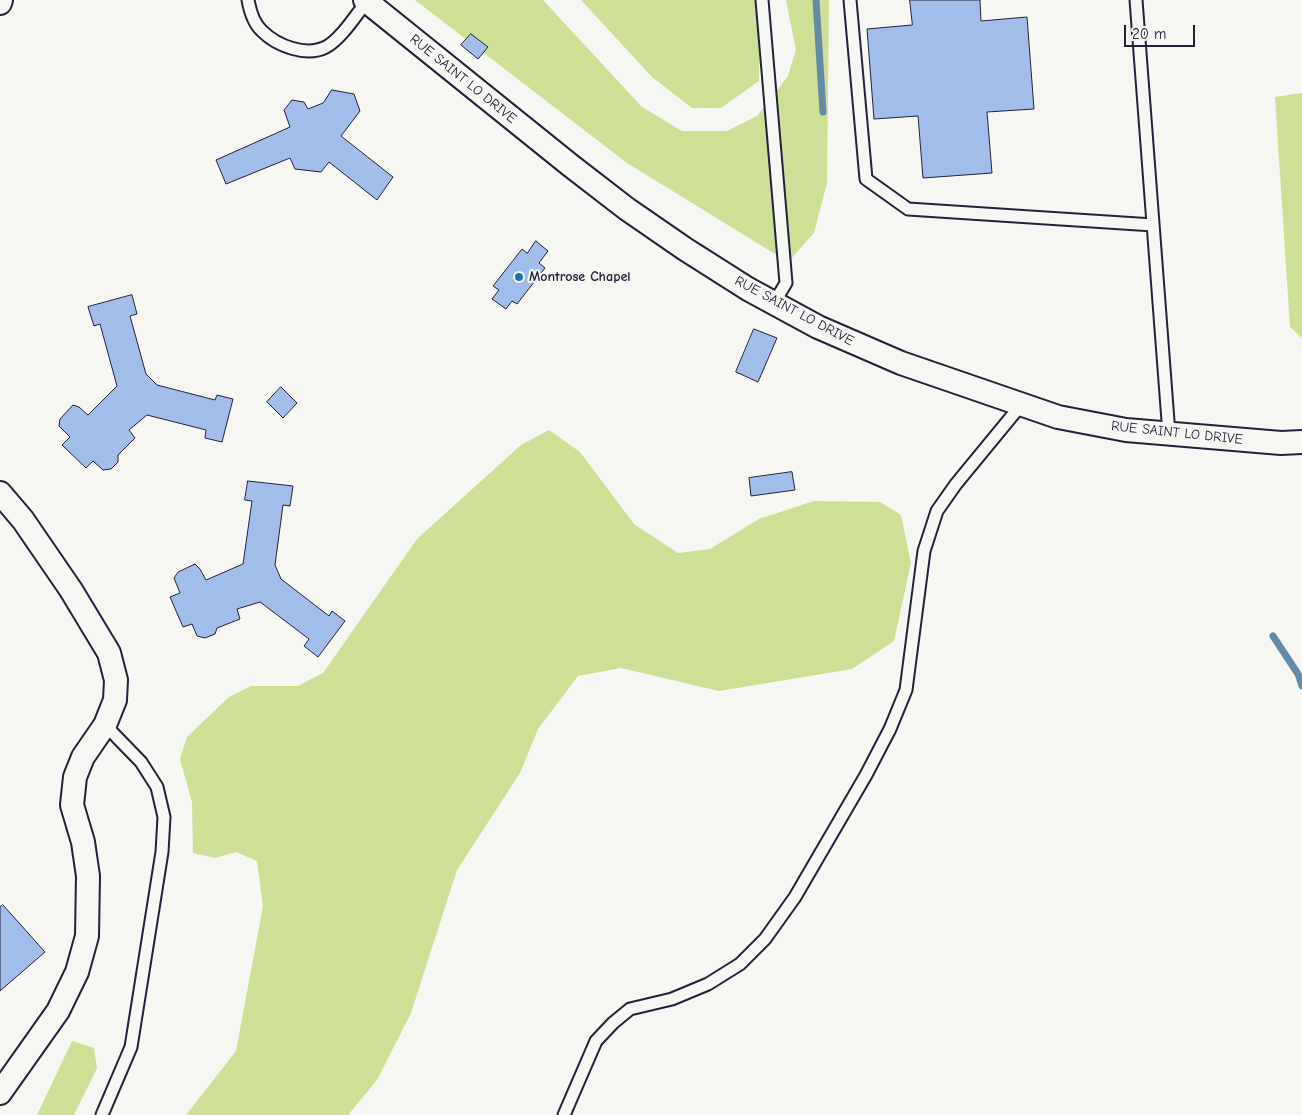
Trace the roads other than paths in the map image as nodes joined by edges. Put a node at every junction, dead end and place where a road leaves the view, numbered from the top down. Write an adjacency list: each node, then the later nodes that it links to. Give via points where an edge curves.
1 (248, 0): 5 (lane, via 254,21 275,42 313,51 327,46 343,32)
2 (762, 0): 7 (lane, via 786,283)
3 (850, 0): 6 (lane, via 866,179 908,209)
4 (1136, 0): 6 (lane)
5 (366, 1): 7 (street, RUE SAINT LO DRIVE, via 627,209)
6 (1153, 225): 9 (lane)
7 (774, 303): 8 (street, RUE SAINT LO DRIVE, via 818,327 901,363)
8 (1021, 405): 9 (street, RUE SAINT LO DRIVE, via 1077,421); 15 (lane, via 937,511 924,551 906,690 878,752 795,897 765,938 740,964 708,984 672,999 630,1010 613,1023 596,1041)
9 (1169, 434): 10 (street, RUE SAINT LO DRIVE)
10 (1302, 442)
11 (0, 493): 12 (street, via 23,520 71,590 109,653 116,680 114,700)
12 (105, 725): 13 (street, via 83,757 75,777 72,805 83,842 88,876 87,936 77,972 58,1012); 14 (lane, via 141,762 157,787 164,817 162,852 131,1047)
13 (0, 1093)
14 (102, 1115)
15 (564, 1115)

